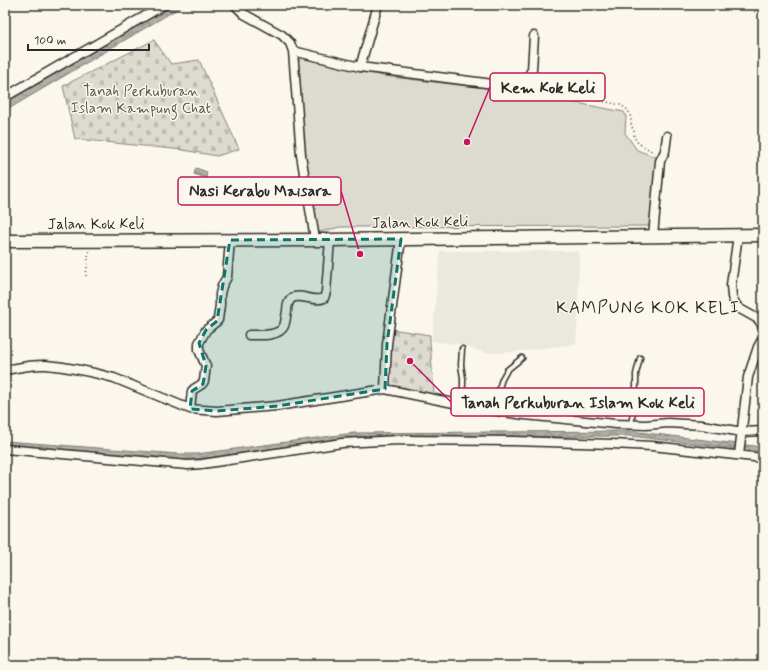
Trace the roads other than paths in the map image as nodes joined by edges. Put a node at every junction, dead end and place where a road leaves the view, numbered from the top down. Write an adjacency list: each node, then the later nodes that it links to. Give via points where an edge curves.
1 (164, 5): 7 (street)
2 (235, 5): 5 (street, via 244,14 282,35 290,43)
3 (378, 5): 6 (street)
4 (534, 36): 6 (street, via 532,70 523,84 516,87)
5 (293, 51): 6 (street); 13 (street, via 302,155)
6 (360, 67)
7 (5, 97)
8 (667, 136): 11 (street, via 665,151 660,161)
9 (738, 235): 10 (street, Jalan Kok Keli); 11 (street, Jalan Kok Keli); 17 (street, via 732,297 740,309 758,319)
10 (763, 235)
11 (653, 236): 12 (street, Jalan Kok Keli)
12 (401, 238): 15 (street, Jalan Kok Keli); 24 (street, via 386,344)
13 (315, 239): 14 (street, Jalan Kok Keli); 15 (street, Jalan Kok Keli)
14 (230, 240): 16 (street, Jalan Kok Keli); 26 (street, via 227,277 220,294 218,320 206,330 199,343 199,350 206,366 204,381 192,391)
15 (330, 240): 18 (street, via 324,298 290,299 284,326 280,331)
16 (5, 241)
17 (763, 329)
18 (249, 336)
19 (763, 338): 30 (street, via 754,355 748,377)
20 (462, 349): 25 (lane)
21 (522, 358): 27 (lane, via 507,370)
22 (640, 358): 28 (lane)
23 (5, 370): 26 (street, via 46,365 101,374)
24 (385, 389): 25 (street); 26 (street, via 278,406 216,411)
25 (461, 404): 27 (street)
26 (190, 409)
27 (492, 411): 28 (street)
28 (631, 425): 30 (street, via 702,425)
29 (763, 431): 30 (street)
30 (741, 437): 32 (street)
31 (5, 449): 32 (street, via 188,465 342,443 399,440 612,444)
32 (740, 454): 33 (street)
33 (763, 458)

